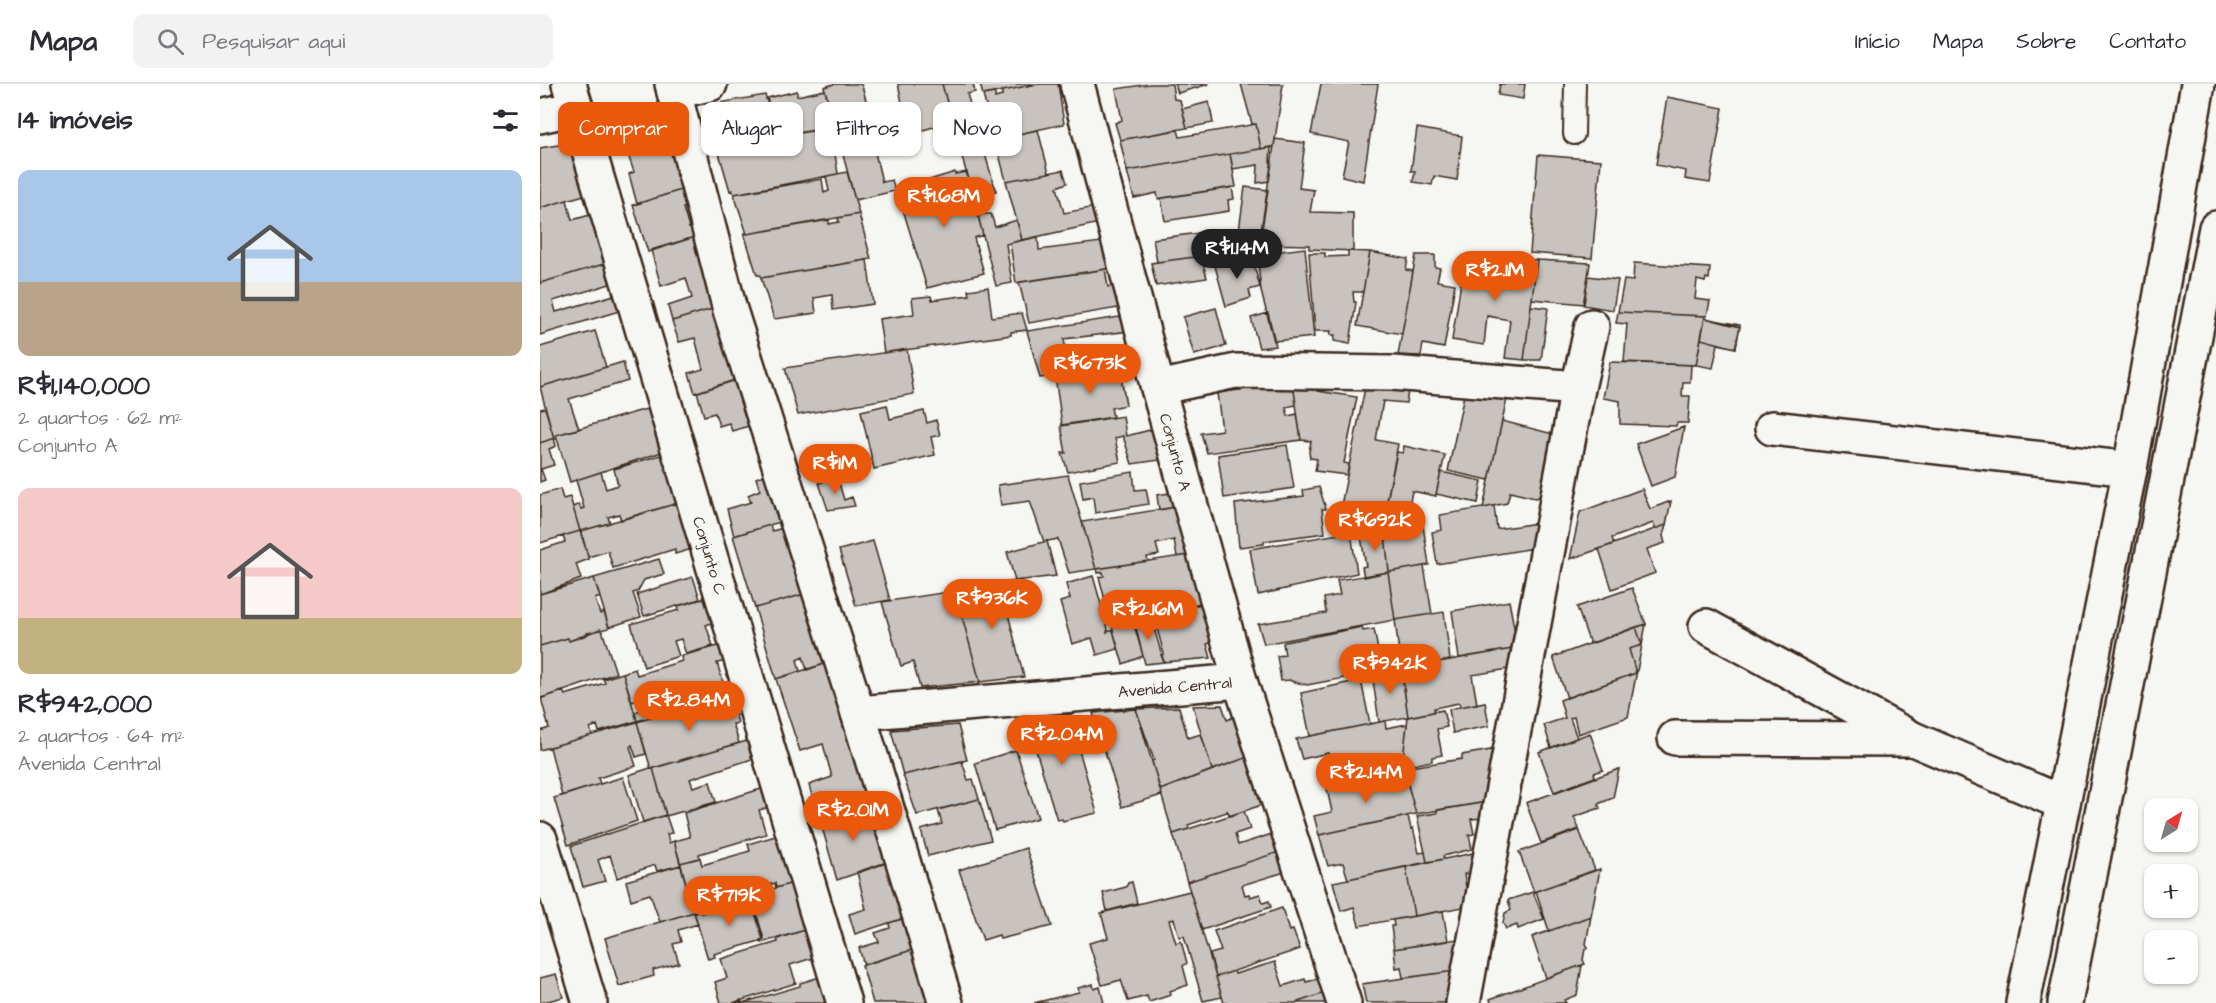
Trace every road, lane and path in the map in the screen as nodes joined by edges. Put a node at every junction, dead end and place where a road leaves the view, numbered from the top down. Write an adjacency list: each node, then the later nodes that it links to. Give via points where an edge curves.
1 (710, 84): 5 (street)
2 (1077, 84): 11 (street, Conjunto A)
3 (1575, 84): 8 (lane)
4 (2198, 84): 14 (street)
5 (673, 88): 17 (street, via 730,310)
6 (572, 96): 7 (street); 23 (street, Conjunto C)
7 (540, 116)
8 (1574, 134)
9 (2216, 228): 28 (street)
10 (1592, 326): 12 (street)
11 (1158, 388): 12 (street, via 1236,371 1392,373); 16 (street, Conjunto A)
12 (1578, 388): 26 (street)
13 (1772, 428): 14 (street)
14 (2130, 469): 20 (street)
15 (1706, 626): 19 (street)
16 (1240, 681): 17 (street, Avenida Central); 25 (street, Conjunto A)
17 (858, 713): 24 (street)
18 (1675, 738): 19 (street)
19 (1913, 739): 20 (street)
20 (2063, 803): 27 (street)
21 (540, 839): 22 (street)
22 (590, 1003)
23 (844, 1003)
24 (946, 1003)
25 (1344, 1003)
26 (1463, 1003)
27 (2023, 1003)
28 (2065, 1003)

